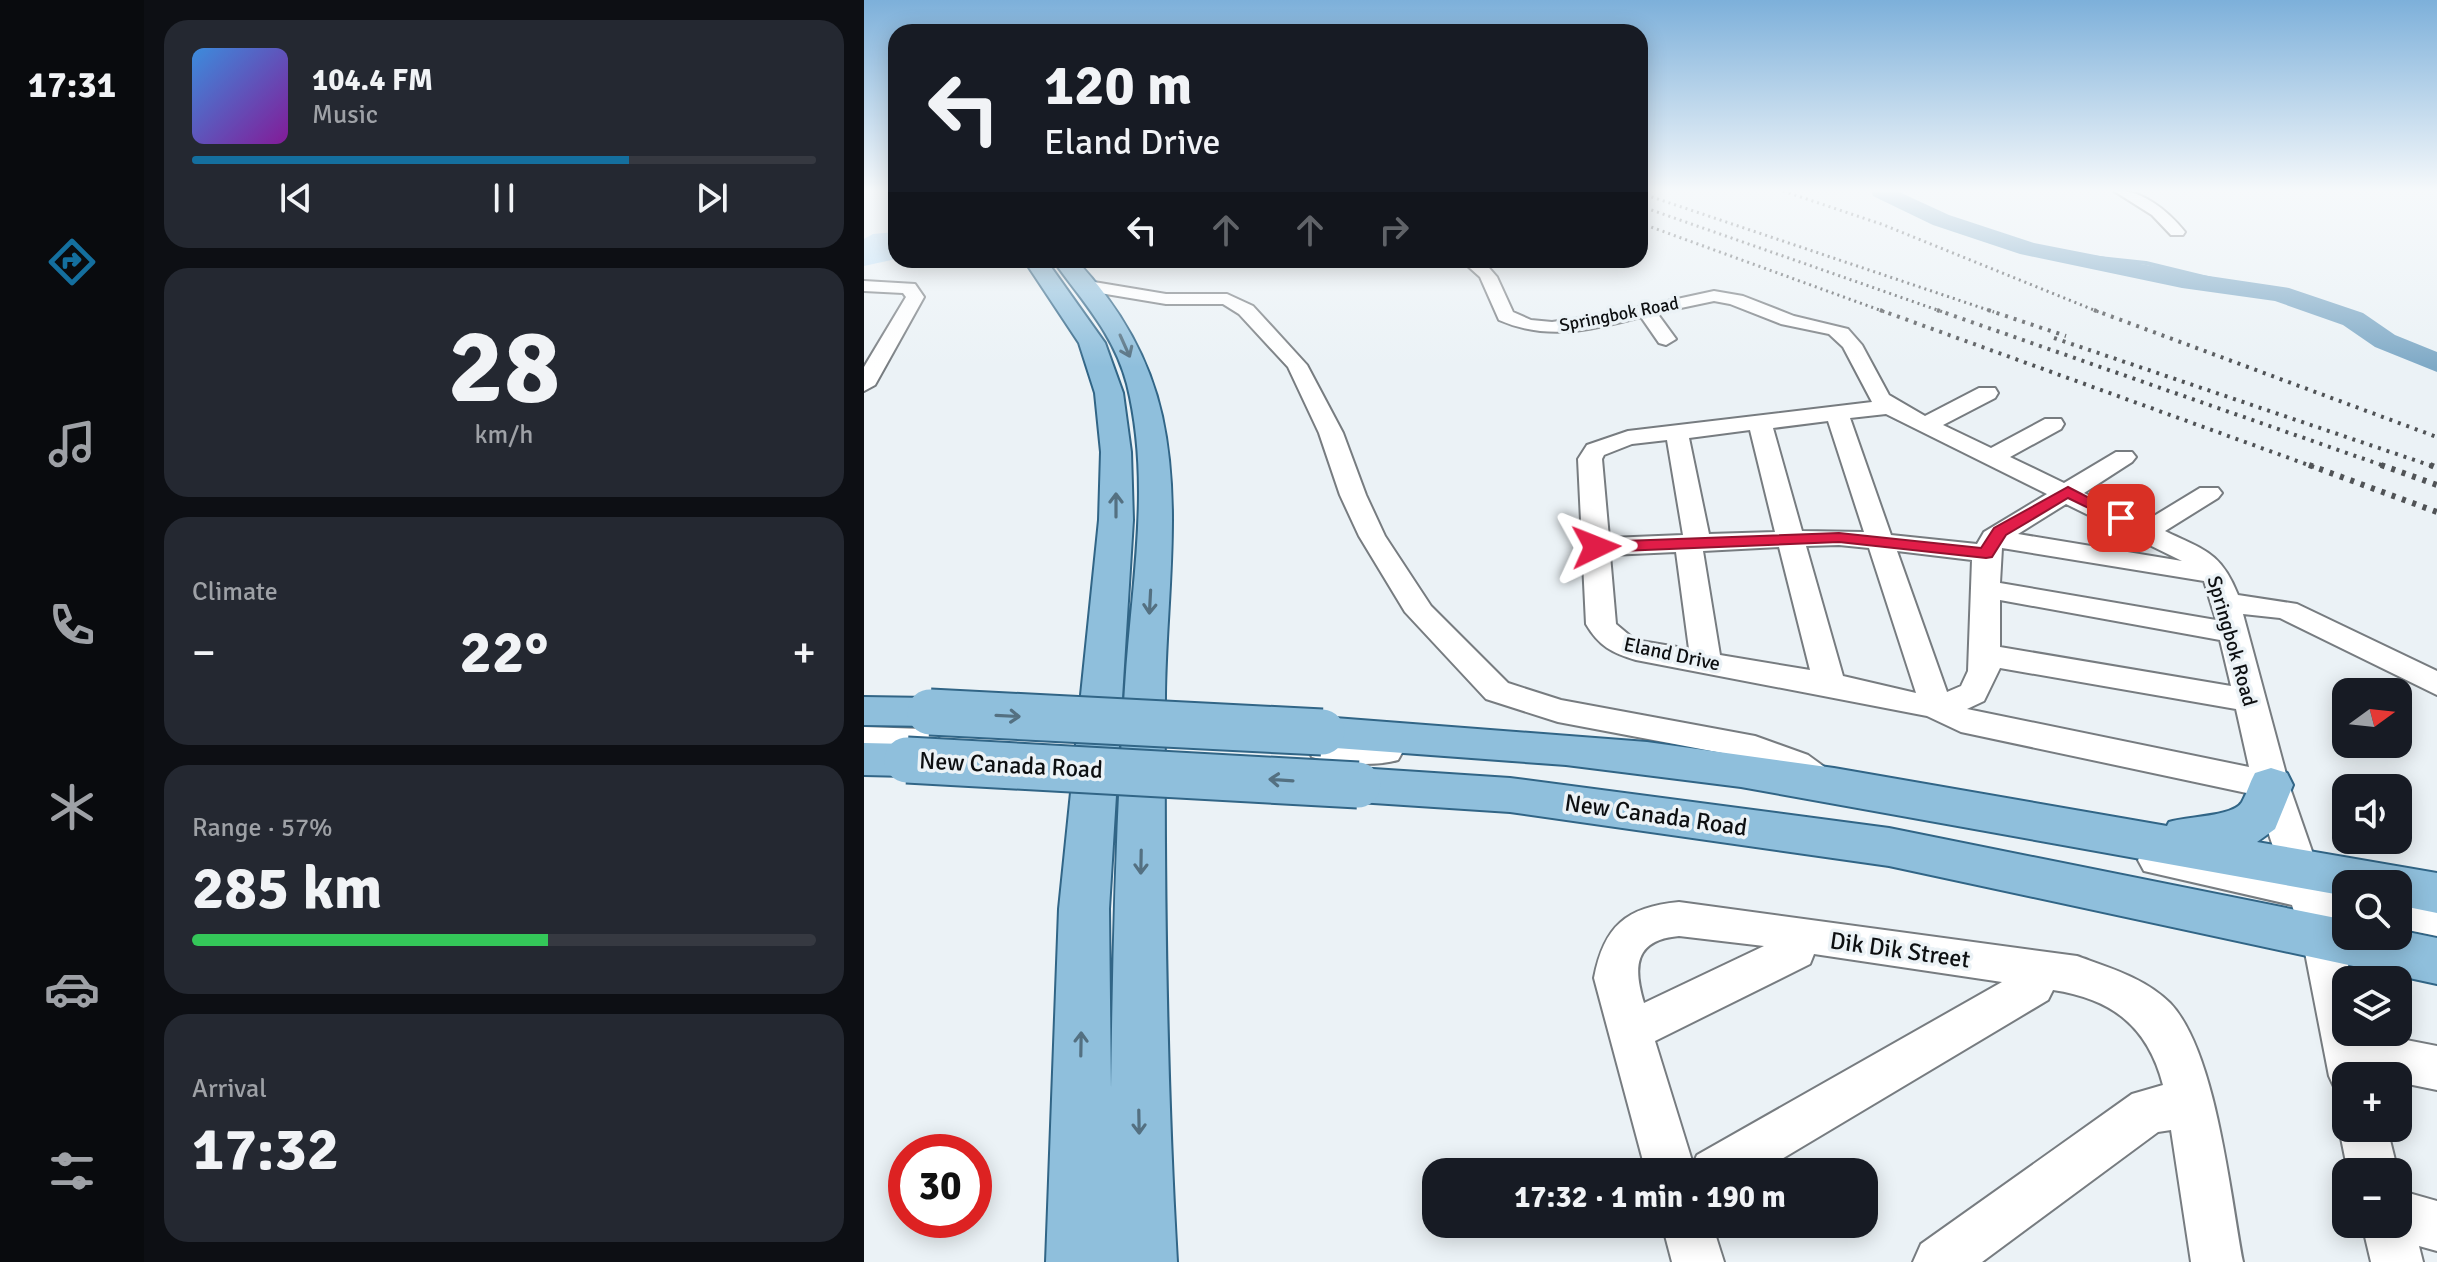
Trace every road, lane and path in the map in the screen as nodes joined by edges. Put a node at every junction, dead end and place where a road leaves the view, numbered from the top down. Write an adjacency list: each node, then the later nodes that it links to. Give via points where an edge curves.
1 (1041, 268): 62 (main road, one-way to 1, via 1084,909 1116,520 1116,452 1109,393 1092,343)
2 (1483, 268): 5 (street, Springbok Road, via 1504,314 1520,324 1571,326)
3 (1076, 273): 38 (street, via 1166,299 1227,299 1246,310 1297,365 1372,536 1420,612 1497,691 1558,711 1743,745 1796,764); 63 (main road, one-way to 63, via 1110,315 1140,383 1150,431 1153,490 1138,1003)
4 (864, 286): 7 (street, via 909,288 915,297)
5 (1645, 310): 6 (street); 9 (street, Springbok Road, via 1707,296 1735,298 1787,320 1840,333)
6 (1666, 339)
7 (865, 383)
8 (1987, 393): 12 (street)
9 (1889, 407): 10 (street, Eland Drive); 12 (street, Springbok Road)
10 (1837, 413): 11 (street, Eland Drive); 21 (street)
11 (1760, 423): 14 (street, Eland Drive); 20 (street)
12 (1927, 424): 15 (street, Springbok Road)
13 (2053, 424): 15 (street)
14 (1677, 433): 22 (street); 24 (street, Eland Drive, via 1616,441 1592,453)
15 (1994, 456): 17 (street, Springbok Road)
16 (2124, 457): 17 (street)
17 (2068, 492): 19 (street, Springbok Road); 23 (street, via 2004,529)
18 (2209, 493): 19 (street)
19 (2147, 531): 26 (street, Springbok Road, via 2200,558)
20 (1792, 539): 21 (street); 22 (street); 29 (street)
21 (1878, 540): 23 (street); 32 (street)
22 (1694, 544): 24 (street); 28 (street)
23 (1990, 546): 25 (street, Eland Drive); 26 (street)
24 (1596, 547): 28 (street, Eland Drive, via 1601,624 1612,640 1636,650)
25 (1985, 589): 26 (street); 27 (street, Eland Drive)
26 (2225, 604): 30 (street, via 2287,610); 31 (street, Springbok Road)
27 (1985, 655): 31 (street); 32 (street, Eland Drive, via 1973,693)
28 (1706, 662): 29 (street, Eland Drive)
29 (1829, 684): 32 (street, Eland Drive)
30 (2437, 684)
31 (2248, 700): 39 (street, Springbok Road)
32 (1936, 706): 39 (street, via 1961,720)
33 (864, 711): 36 (main road, New Canada Road)
34 (864, 725): 36 (street, New Canada Road)
35 (864, 739): 36 (street, New Canada Road)
36 (909, 740): 37 (main road, New Canada Road, one-way to 36, bridge); 37 (main road, New Canada Road, one-way to 37, bridge)
37 (1332, 758): 38 (main road, New Canada Road, via 1527,746); 43 (main road, New Canada Road, via 1510,795)
38 (1823, 784): 40 (main road, New Canada Road)
39 (2271, 785): 40 (main road, via 2259,816 2240,829); 43 (street, Springbok Road)
40 (2136, 837): 43 (main road, New Canada Road)
41 (2412, 888): 42 (main road, New Canada Road)
42 (2437, 893)
43 (2320, 902): 49 (main road, New Canada Road); 52 (street, Springbok Road)
44 (2412, 914): 45 (street)
45 (2437, 919)
46 (1798, 935): 50 (street, Dik Dik Street); 51 (street, via 1795,951); 51 (street, Dik Dik Street, via 1695,919 1667,918 1639,928 1616,965)
47 (2412, 936): 48 (street)
48 (2437, 942)
49 (2437, 961)
50 (2041, 970): 55 (street, Dik Dik Street, via 2101,982 2143,1006 2168,1034 2185,1070); 57 (street, via 2033,987)
51 (1629, 1032): 56 (street, Dik Dik Street)
52 (2349, 1062)
53 (2412, 1067): 54 (street)
54 (2437, 1068)
55 (2190, 1105): 65 (street, via 2149,1110); 66 (street, Dik Dik Street)
56 (1667, 1158)
57 (1738, 1158)
58 (2412, 1219): 59 (street)
59 (2437, 1226)
60 (1691, 1238): 64 (street)
61 (2391, 1238): 67 (street)
62 (1079, 1262)
63 (1144, 1262)
64 (1698, 1262)
65 (1939, 1262)
66 (2217, 1262)
67 (2397, 1262)

